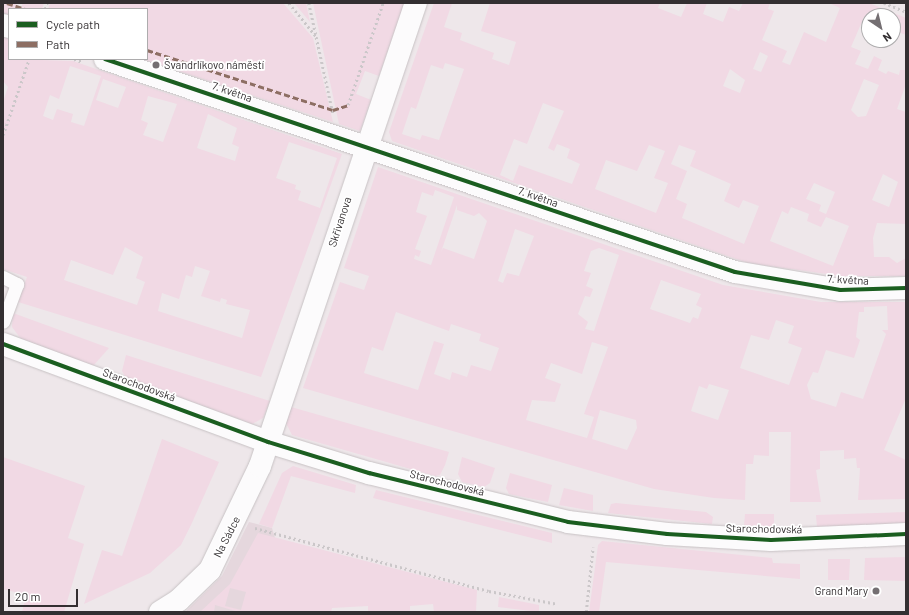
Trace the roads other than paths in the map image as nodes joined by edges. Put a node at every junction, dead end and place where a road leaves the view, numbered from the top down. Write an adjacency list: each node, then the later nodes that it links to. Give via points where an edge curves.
1 (416, 3): 3 (street, Skřivanova)
2 (97, 61): 3 (street, 7. května)
3 (366, 148): 5 (street, 7. května, via 735,272 840,290); 8 (street, Skřivanova)
4 (3, 278): 6 (lane, via 17,284)
5 (906, 288)
6 (3, 322)
7 (3, 344): 8 (street, Starochodovská)
8 (268, 442): 9 (street, Starochodovská, via 369,473 568,522 667,534 771,540); 10 (street, Na Sádce, via 231,532 210,570 179,600)
9 (906, 534)
10 (160, 612)

